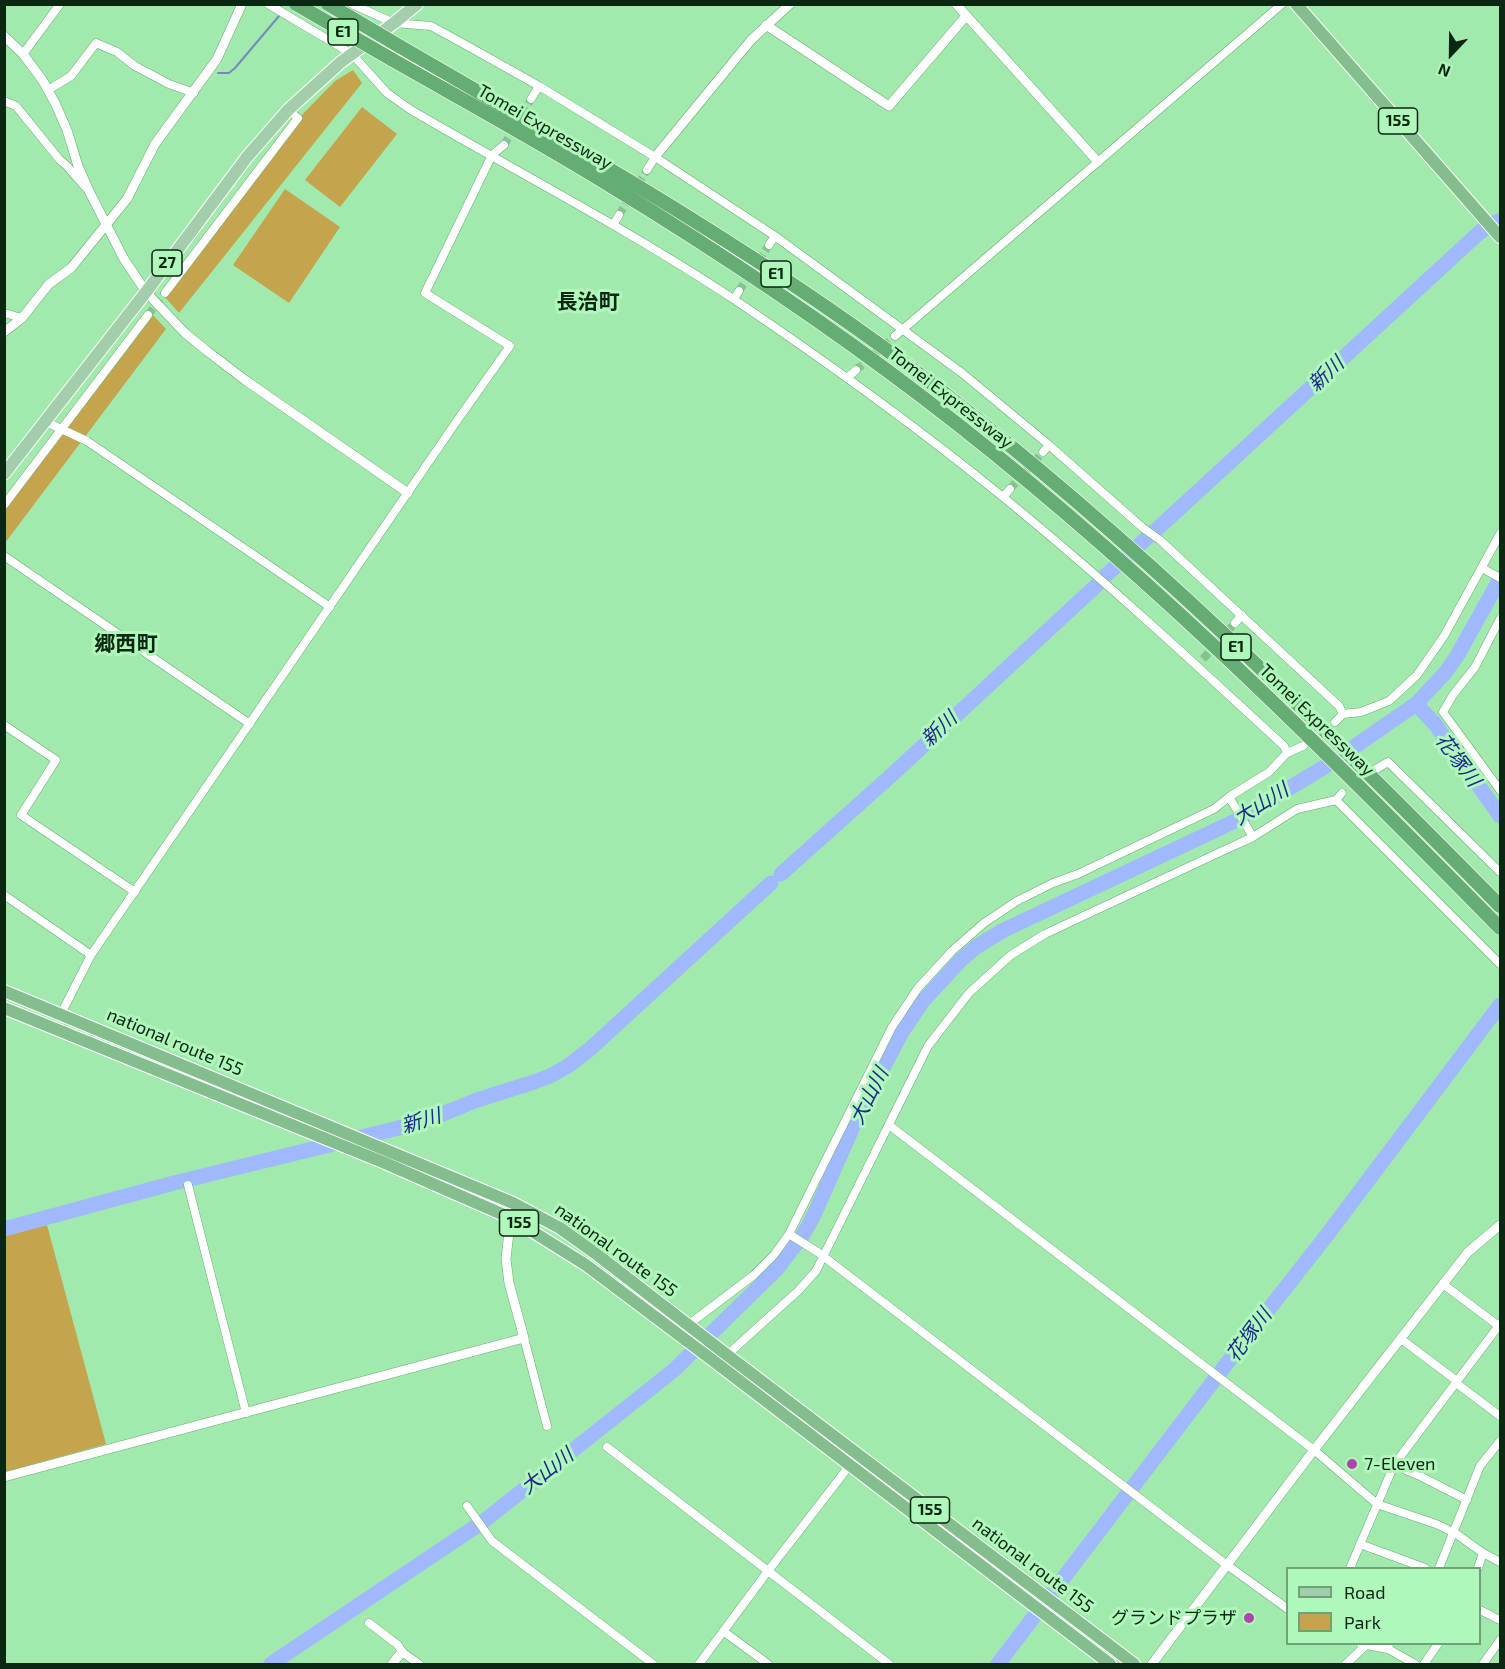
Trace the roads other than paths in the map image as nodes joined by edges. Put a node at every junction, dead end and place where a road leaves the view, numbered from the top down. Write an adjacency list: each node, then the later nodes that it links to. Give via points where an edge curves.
1 (60, 4): 16 (street)
2 (242, 4): 20 (street, via 217,59)
3 (268, 4): 17 (street)
4 (296, 4): 69 (highway, Tomei Expressway / E1, bridge, via 695,239 789,301 934,406 1131,570 1258,687)
5 (328, 4): 68 (highway, Tomei Expressway / E1, bridge, via 704,226 933,385 1088,511)
6 (352, 4): 13 (street)
7 (417, 4): 13 (main road, 27)
8 (790, 4): 14 (street)
9 (956, 4): 12 (street)
10 (1282, 4): 27 (street)
11 (1296, 4): 34 (highway, 155)
12 (966, 16): 14 (street, via 889,106); 27 (street)
13 (394, 23): 17 (main road, 27); 18 (street, via 431,26)
14 (766, 25): 26 (street)
15 (4, 36): 16 (street)
16 (23, 54): 19 (street)
17 (352, 54): 23 (main road, 27); 25 (street, via 395,99)
18 (539, 87): 21 (street); 26 (street)
19 (48, 90): 20 (street, via 71,76 96,43 169,84); 29 (street, via 68,130)
20 (194, 93): 31 (street, via 155,144 127,199)
21 (531, 99)
22 (4, 101): 29 (street, via 16,106)
23 (288, 110): 37 (main road, 27); 38 (street, via 298,118)
24 (504, 145): 25 (street)
25 (492, 156): 32 (street); 54 (street, via 425,293 510,346)
26 (655, 157): 28 (street); 33 (street)
27 (1098, 162): 43 (street)
28 (647, 170)
29 (90, 192): 31 (street)
30 (619, 215): 32 (street)
31 (107, 225): 37 (street); 42 (street, via 71,267 49,284)
32 (613, 225): 39 (street)
33 (775, 236): 35 (street); 43 (street)
34 (1500, 237)
35 (769, 245)
36 (739, 291): 39 (street)
37 (146, 292): 48 (main road, 27); 54 (street, via 207,351)
38 (165, 293)
39 (734, 299): 47 (street)
40 (4, 313): 42 (street)
41 (148, 315): 49 (street)
42 (22, 318): 44 (street)
43 (904, 329): 45 (street); 50 (street)
44 (4, 332)
45 (895, 336)
46 (856, 370): 47 (street)
47 (847, 378): 55 (street)
48 (44, 421): 49 (street); 52 (main road, 27)
49 (62, 430): 56 (street); 61 (street, via 87,441)
50 (1049, 445): 51 (street); 62 (street)
51 (1043, 452)
52 (4, 474)
53 (1010, 489): 55 (street)
54 (408, 493): 61 (street)
55 (1003, 497): 70 (street, via 1200,662)
56 (4, 506)
57 (1500, 534): 59 (street)
58 (4, 556): 66 (street)
59 (1482, 568): 60 (street); 65 (street, via 1417,675 1389,701)
60 (1500, 578)
61 (330, 607): 66 (street)
62 (1242, 615): 64 (street); 65 (street)
63 (1500, 619): 72 (street, via 1475,667 1443,712)
64 (1235, 623)
65 (1343, 714): 68 (street)
66 (250, 724): 76 (street)
67 (4, 725): 76 (street, via 56,760 21,815)
68 (1332, 729): 78 (highway, Tomei Expressway / E1, via 1361,767)
69 (1310, 745): 70 (street); 79 (highway, Tomei Expressway / E1, via 1348,775)
70 (1287, 753): 73 (street, via 1269,772)
71 (1376, 769): 75 (street, via 1388,762)
72 (1500, 790)
73 (1230, 800): 74 (street); 90 (street, via 1017,901 952,951 918,988 892,1027)
74 (1252, 835): 81 (street, via 1297,809 1339,797); 85 (street, via 1045,934 1011,955 969,993 928,1046)
75 (1500, 872)
76 (135, 892): 80 (street)
77 (4, 895): 80 (street)
78 (1500, 906)
79 (1500, 928)
80 (91, 956): 84 (street)
81 (1500, 964)
82 (4, 991): 84 (highway, national route 155 / 155)
83 (4, 1008): 88 (highway, national route 155 / 155)
84 (61, 1014): 87 (highway, national route 155 / 155)
85 (889, 1125): 91 (street); 104 (street)
86 (188, 1185): 99 (street)
87 (513, 1203): 88 (street); 93 (highway, national route 155 / 155, via 560,1228)
88 (511, 1218): 95 (street, via 506,1259); 105 (highway, national route 155 / 155, via 585,1265)
89 (1499, 1230): 92 (street, via 1468,1252)
90 (790, 1235): 91 (street); 93 (street, via 754,1275)
91 (821, 1255): 97 (street, via 816,1271 798,1291); 115 (street)
92 (1443, 1284): 94 (street); 96 (street)
93 (688, 1325): 97 (highway, national route 155 / 155)
94 (1500, 1325): 98 (street)
95 (524, 1338): 99 (street); 101 (street)
96 (1401, 1339): 98 (street); 104 (street)
97 (727, 1355): 138 (highway, national route 155 / 155)
98 (1456, 1382): 100 (street); 106 (street)
99 (246, 1413): 107 (street)
100 (1500, 1416)
101 (547, 1426)
102 (1500, 1441): 108 (street, via 1480,1466)
103 (607, 1447): 120 (street)
104 (1314, 1450): 109 (street); 115 (street)
105 (850, 1465): 120 (street); 137 (highway, national route 155 / 155)
106 (1394, 1465): 108 (street); 109 (street)
107 (4, 1477)
108 (1467, 1500): 111 (street)
109 (1377, 1504): 111 (street); 112 (street)
110 (470, 1509): 133 (street, via 489,1538)
111 (1455, 1533): 113 (street); 118 (street)
112 (1360, 1544): 116 (street); 117 (street)
113 (1483, 1553): 114 (street); 119 (street)
114 (1500, 1562)
115 (1227, 1565): 121 (street); 139 (street)
116 (1415, 1566)
117 (1351, 1567)
118 (1440, 1567)
119 (1479, 1567)
120 (768, 1571): 125 (street); 136 (street)
121 (1286, 1608)
122 (1481, 1611): 123 (street)
123 (1500, 1620)
124 (369, 1623): 130 (street)
125 (723, 1631): 134 (street); 135 (street)
126 (1500, 1640): 143 (street)
127 (1363, 1645): 129 (street); 140 (street)
128 (1437, 1645): 142 (street)
129 (1388, 1646): 141 (street)
130 (402, 1652): 131 (street); 132 (street)
131 (392, 1665)
132 (419, 1665)
133 (653, 1665)
134 (699, 1665)
135 (768, 1665)
136 (889, 1665)
137 (1110, 1665)
138 (1134, 1665)
139 (1152, 1665)
140 (1346, 1665)
141 (1415, 1665)
142 (1424, 1665)
143 (1483, 1665)

